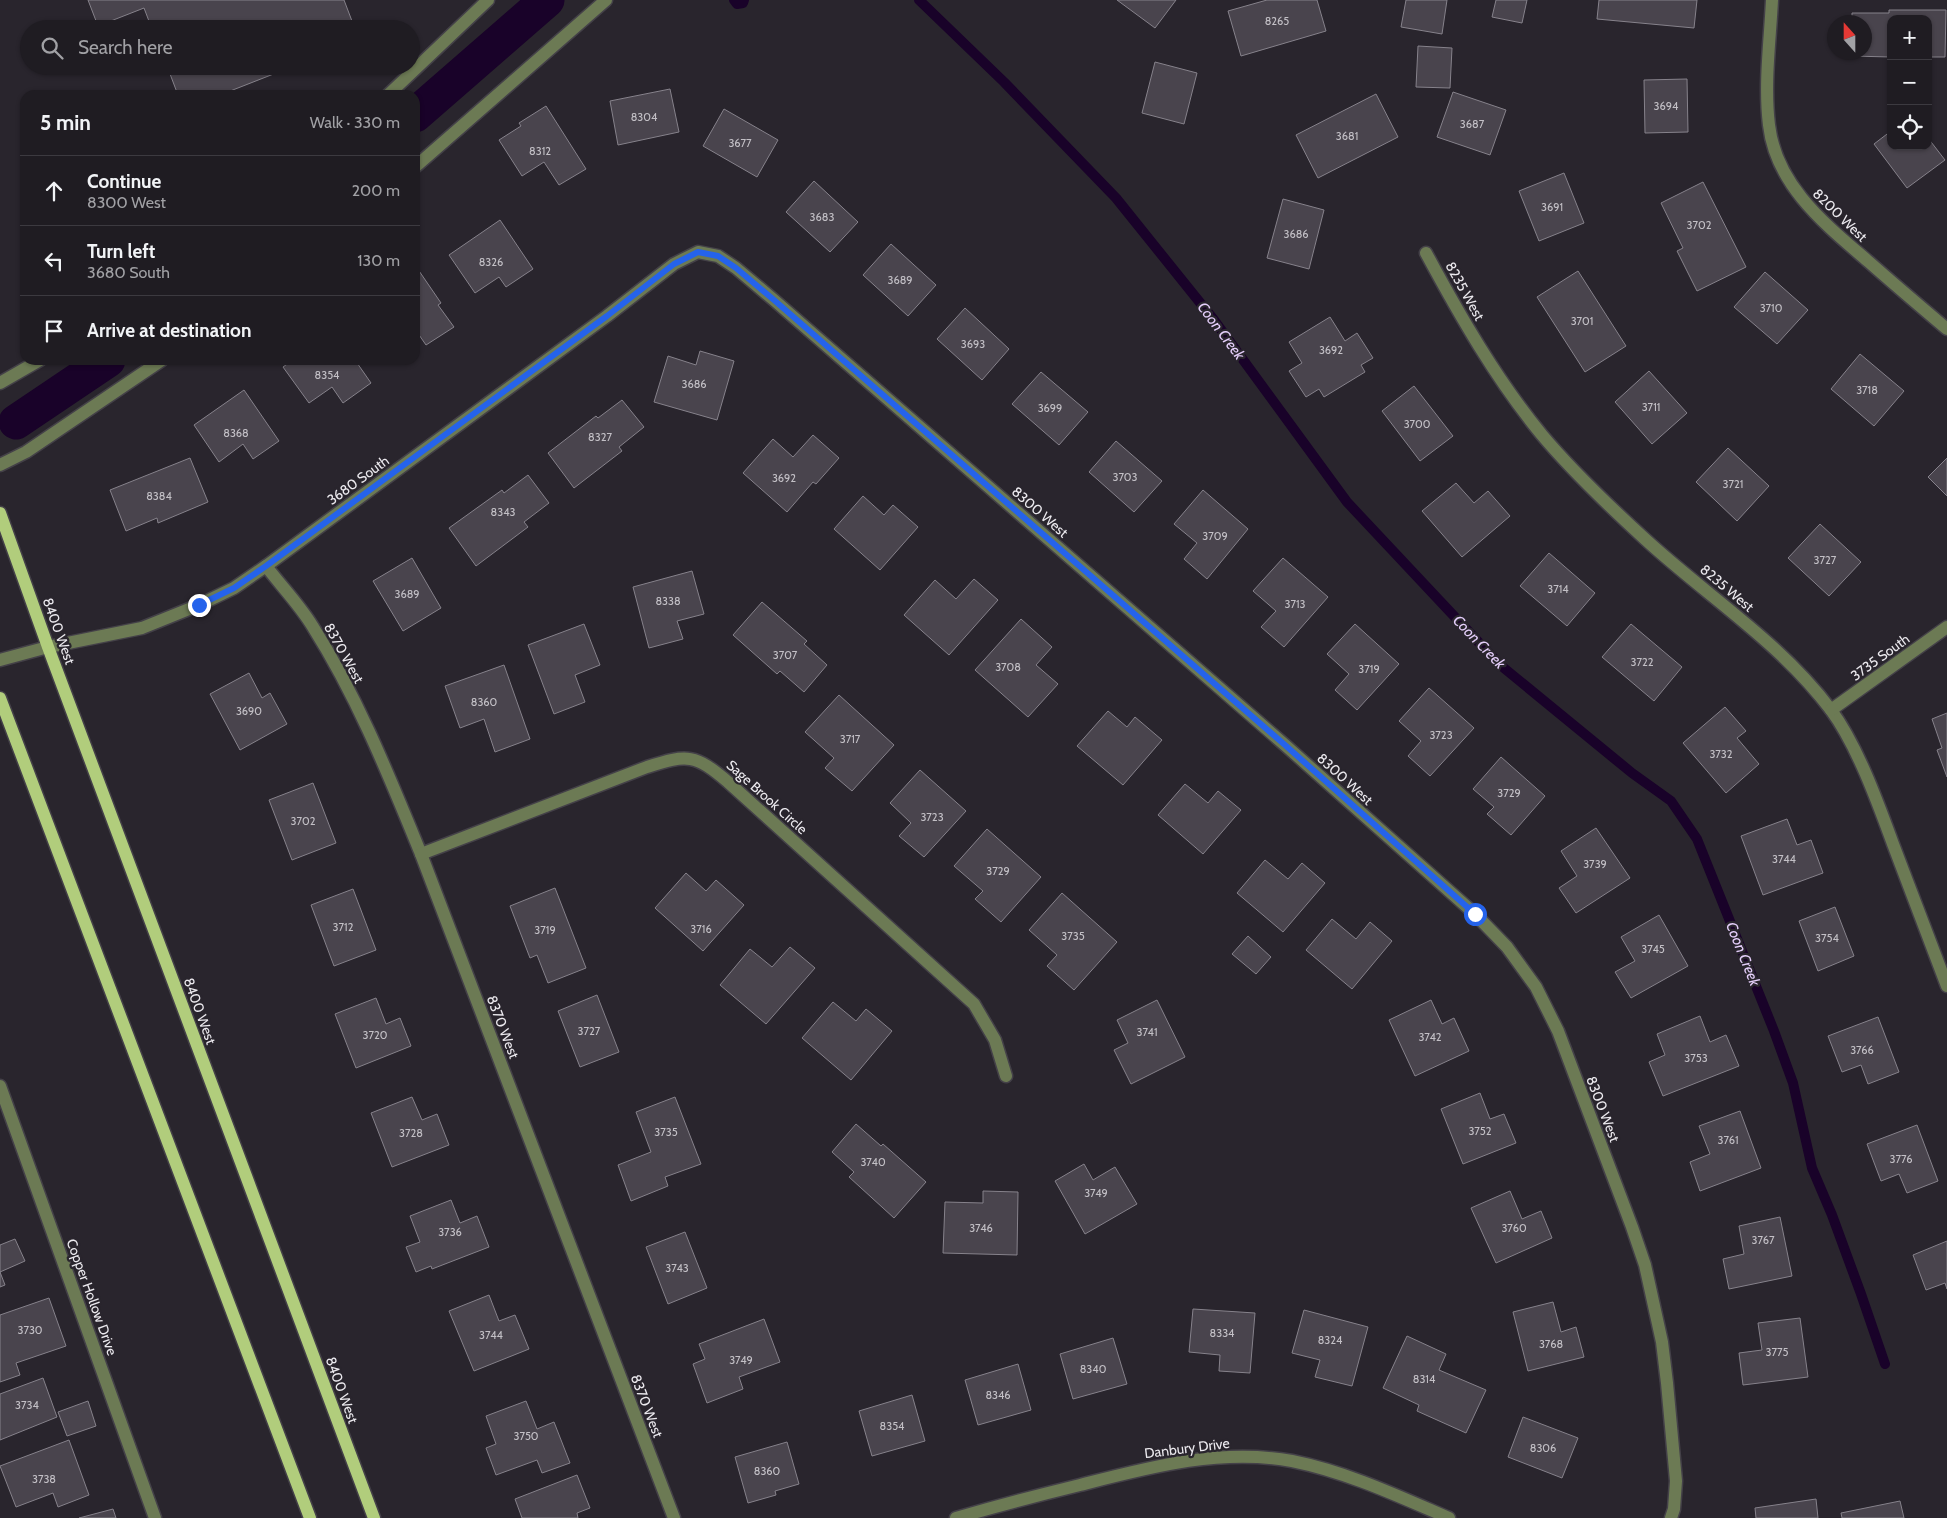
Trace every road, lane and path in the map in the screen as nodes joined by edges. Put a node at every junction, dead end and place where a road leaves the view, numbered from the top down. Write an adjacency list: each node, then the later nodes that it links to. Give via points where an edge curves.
1 (488, 0): 4 (street)
2 (606, 0): 7 (street)
3 (1772, 0): 10 (street, 8200 West, via 1767,91 1769,126 1783,172 1825,224)
4 (420, 65)
5 (409, 75): 6 (street)
6 (393, 90)
7 (420, 163)
8 (698, 252): 16 (street, 3680 South, via 674,264); 32 (street, 8300 West, via 718,256 774,300 1292,751 1475,914 1506,947 1536,987 1558,1031 1645,1264 1662,1342 1667,1383 1676,1481)
9 (1426, 252): 21 (street, 8235 West, via 1477,343 1518,404 1566,462 1648,541 1766,641)
10 (1947, 329)
11 (31, 365): 13 (street)
12 (155, 365): 14 (street, via 26,452)
13 (0, 383)
14 (0, 465)
15 (0, 513): 18 (main road, 8400 West)
16 (266, 566): 18 (street, 3680 South, via 216,597 142,628); 22 (street, 8370 West, via 312,625 345,683 385,766)
17 (1947, 627): 21 (street, 3735 South)
18 (48, 647): 19 (street, 3680 South); 28 (main road, 8400 West)
19 (0, 660)
20 (0, 698): 27 (main road)
21 (1831, 710): 23 (street, 8235 West, via 1847,735 1878,804)
22 (421, 854): 24 (street, Sage Brook Circle, via 647,766 676,758 691,758 728,782 974,1004 995,1040); 29 (street, 8370 West)
23 (1947, 986)
24 (1006, 1076)
25 (0, 1086): 26 (street, Copper Hollow Drive)
26 (155, 1518)
27 (310, 1518)
28 (374, 1518)
29 (674, 1518)
30 (956, 1518): 31 (street, Danbury Drive, via 1149,1467 1214,1457 1256,1456 1293,1461 1343,1474)
31 (1449, 1518)
32 (1671, 1518)

